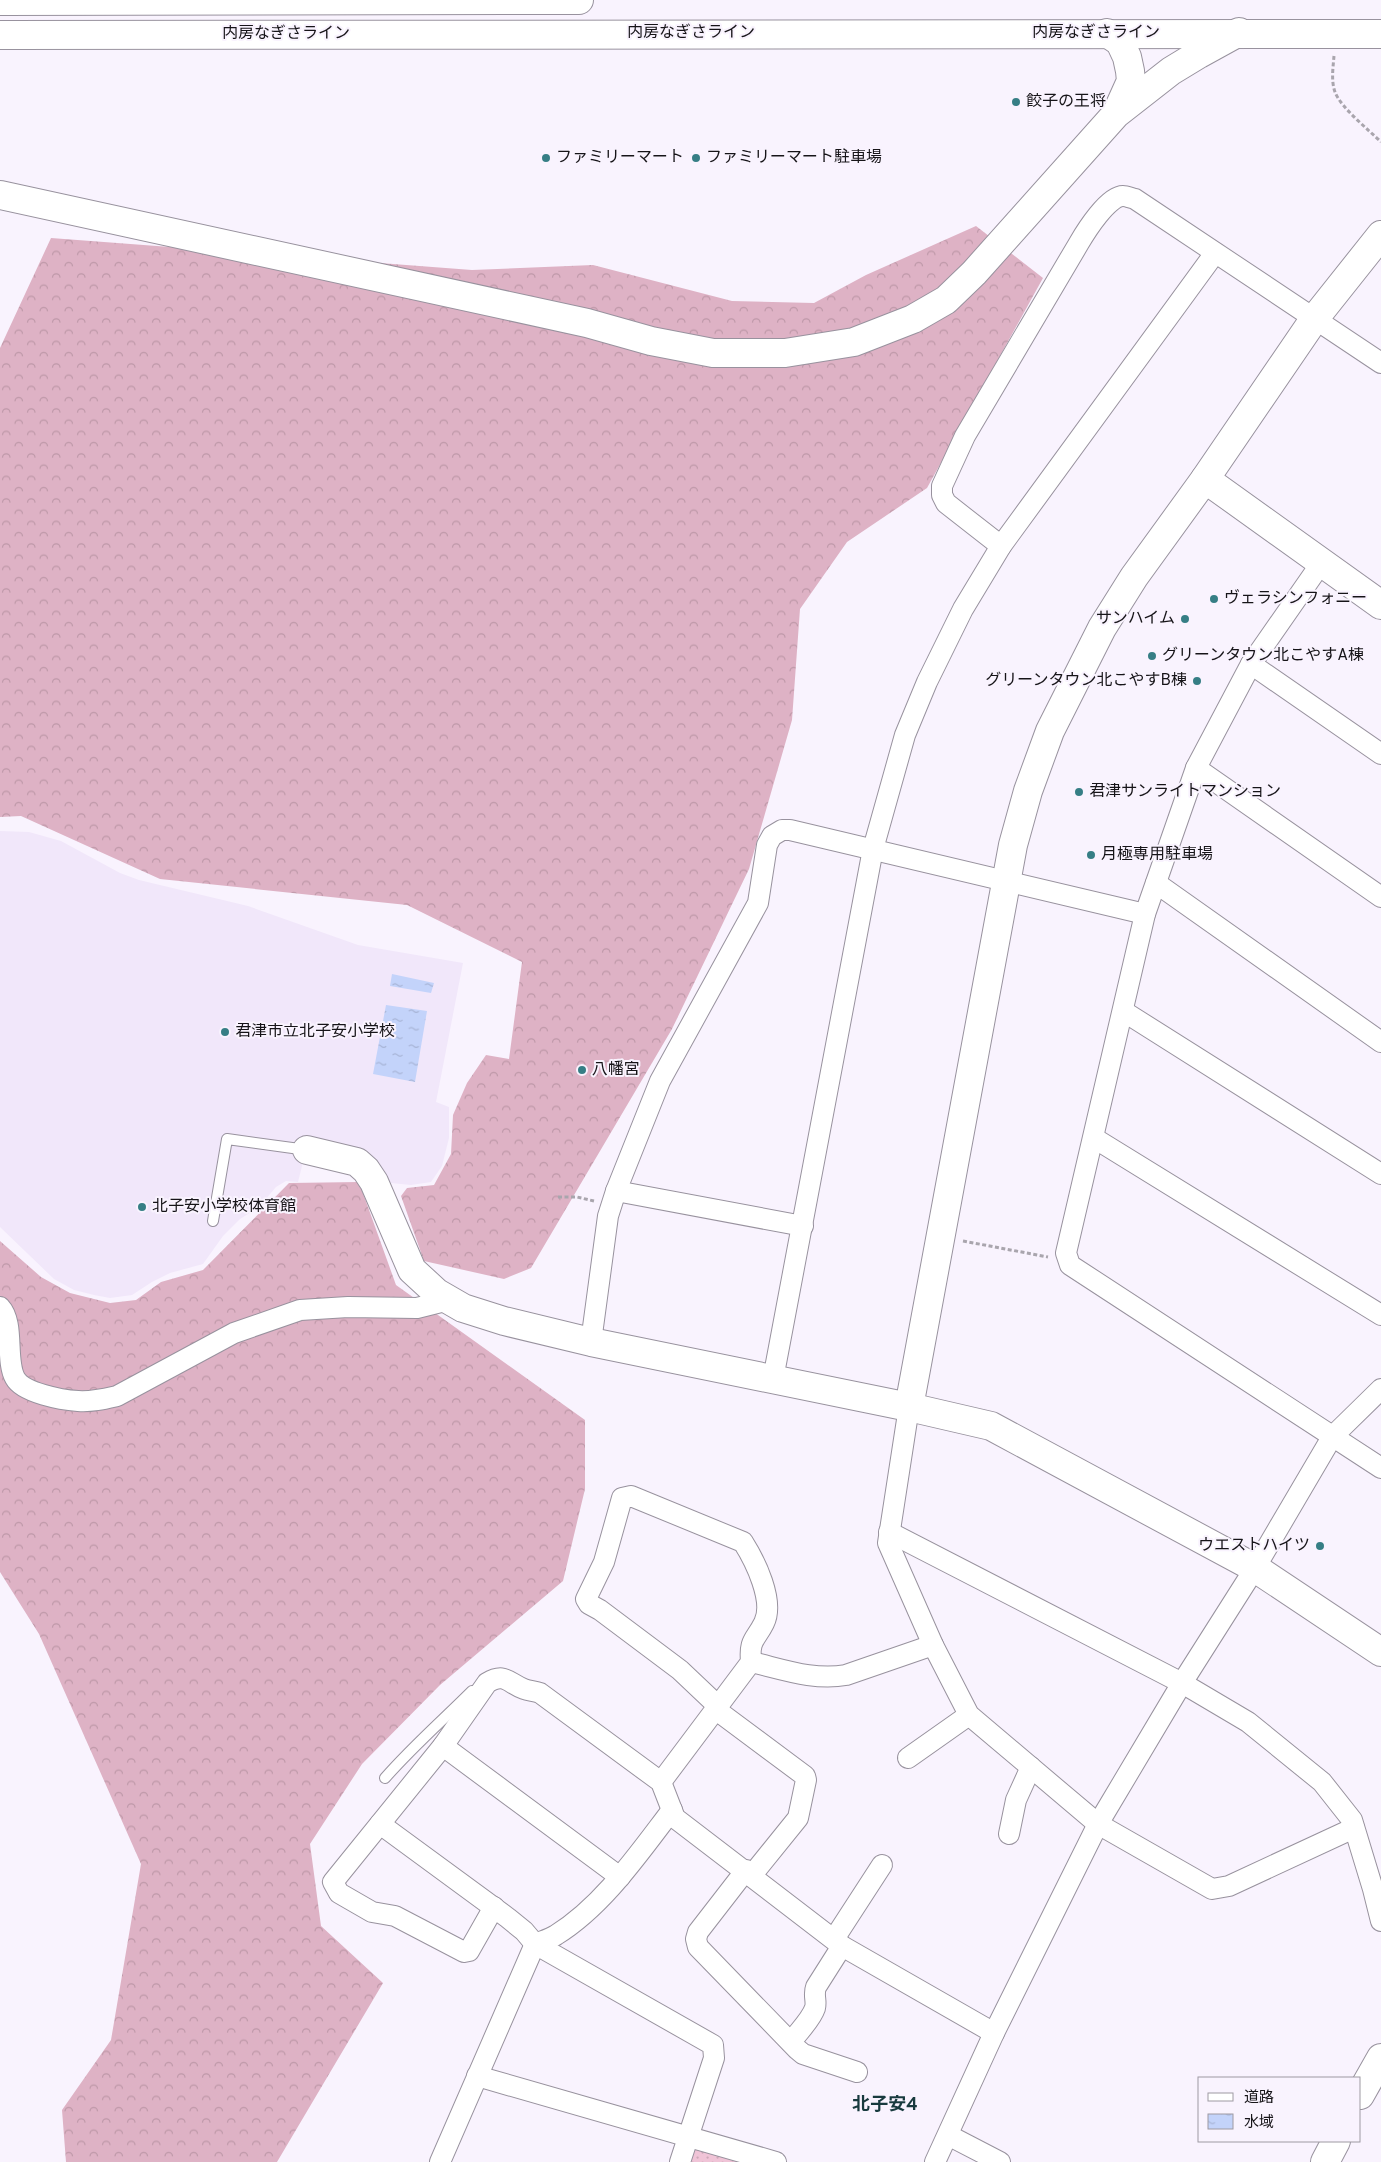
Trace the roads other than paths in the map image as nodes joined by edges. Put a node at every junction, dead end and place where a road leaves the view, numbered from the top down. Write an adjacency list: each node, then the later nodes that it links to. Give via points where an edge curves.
1 (578, 0): 2 (main road, 内房なぎさライン)
2 (0, 1)
3 (1239, 32): 4 (main road, 内房なぎさライン); 5 (main road, 内房なぎさライン); 7 (main road, via 1171,71)
4 (1107, 33): 6 (main road, 内房なぎさライン); 7 (main road, via 1120,42 1130,71 1131,81)
5 (1381, 34)
6 (0, 35)
7 (1116, 114): 8 (main road, via 946,300 912,319 854,342 784,353 713,353 652,341 587,323)
8 (0, 195)
9 (1381, 234): 11 (main road)
10 (1215, 253): 11 (street); 14 (street); 14 (street, via 1135,199 1115,198 1092,222 965,436 942,486 946,503)
11 (1315, 318): 12 (street); 13 (main road)
12 (1381, 363)
13 (1206, 479): 15 (main road); 21 (main road, via 1134,577 1075,678 1050,731 1028,791)
14 (1001, 546): 20 (street, via 963,609 923,691 905,735)
15 (1322, 562): 16 (main road); 17 (street)
16 (1381, 605)
17 (1251, 664): 18 (street); 19 (street)
18 (1381, 754)
19 (1196, 768): 22 (street); 23 (street)
20 (873, 849): 21 (street); 30 (street, via 790,830 782,830 772,836 767,845 758,903 660,1081); 32 (street)
21 (1006, 882): 24 (street); 39 (main road)
22 (1156, 883): 24 (street); 26 (street)
23 (1381, 897)
24 (1144, 914): 25 (street)
25 (1122, 1011): 27 (street); 29 (street)
26 (1381, 1042)
27 (1094, 1138): 35 (street); 40 (street, via 1066,1253 1070,1266)
28 (307, 1150): 31 (lane, via 227,1139); 33 (main road, via 357,1162 366,1170 412,1270)
29 (1381, 1174)
30 (614, 1198): 32 (street); 36 (street, via 608,1216)
31 (213, 1221)
32 (803, 1226): 37 (street)
33 (449, 1300): 34 (street, via 417,1308 300,1310 234,1333 116,1396 78,1401 41,1394 14,1378 6,1317); 36 (main road, via 474,1312)
34 (0, 1307)
35 (1381, 1315)
36 (591, 1342): 37 (main road)
37 (773, 1379): 39 (main road)
38 (1381, 1389): 40 (street)
39 (909, 1407): 42 (street); 43 (main road, via 990,1426)
40 (1332, 1437): 41 (street); 43 (street)
41 (1381, 1468)
42 (889, 1532): 44 (street, via 888,1543); 48 (street)
43 (1255, 1568): 45 (main road); 48 (street)
44 (933, 1645): 46 (street, via 832,1678); 50 (street)
45 (1381, 1652)
46 (751, 1662): 49 (street); 49 (street, via 750,1647 769,1610 768,1598 750,1553 742,1542 631,1496 622,1498 604,1562 586,1599 680,1670)
47 (487, 1683): 51 (street); 54 (lane, via 479,1684); 55 (street, via 495,1678 504,1678 540,1693)
48 (1182, 1683): 58 (street); 59 (street, via 1248,1722 1322,1782 1352,1820)
49 (717, 1708): 55 (street); 62 (street, via 806,1780 798,1818)
50 (969, 1715): 52 (street); 53 (street)
51 (443, 1746): 57 (street); 63 (street)
52 (908, 1758)
53 (1030, 1767): 58 (street); 60 (street, via 1016,1800)
54 (385, 1778)
55 (661, 1782): 56 (street)
56 (672, 1810): 62 (street, via 675,1818); 63 (street)
57 (380, 1824): 64 (street); 64 (street, via 333,1882 339,1893 372,1912 395,1916 464,1952 469,1951)
58 (1098, 1824): 59 (street, via 1212,1889 1229,1886); 68 (street)
59 (1354, 1828): 65 (street)
60 (1009, 1834)
61 (882, 1865): 66 (street)
62 (749, 1873): 66 (street); 69 (street, via 698,1932 696,1939 698,1947)
63 (620, 1877): 67 (street, via 592,1906 556,1935)
64 (494, 1907): 67 (street, via 524,1930)
65 (1381, 1921)
66 (838, 1942): 68 (street); 69 (street, via 814,1993 812,2014)
67 (535, 1944): 72 (street); 75 (street, via 713,2045 714,2058)
68 (994, 2033): 74 (street)
69 (791, 2042): 71 (street, via 803,2054)
70 (1381, 2058): 73 (main road)
71 (857, 2072)
72 (477, 2076): 75 (street); 77 (street)
73 (1361, 2093)
74 (948, 2135): 80 (street); 81 (street)
75 (689, 2136): 78 (street); 79 (street)
76 (1335, 2142): 82 (main road)
77 (440, 2162)
78 (680, 2162)
79 (776, 2162)
80 (935, 2162)
81 (1000, 2162)
82 (1325, 2162)

